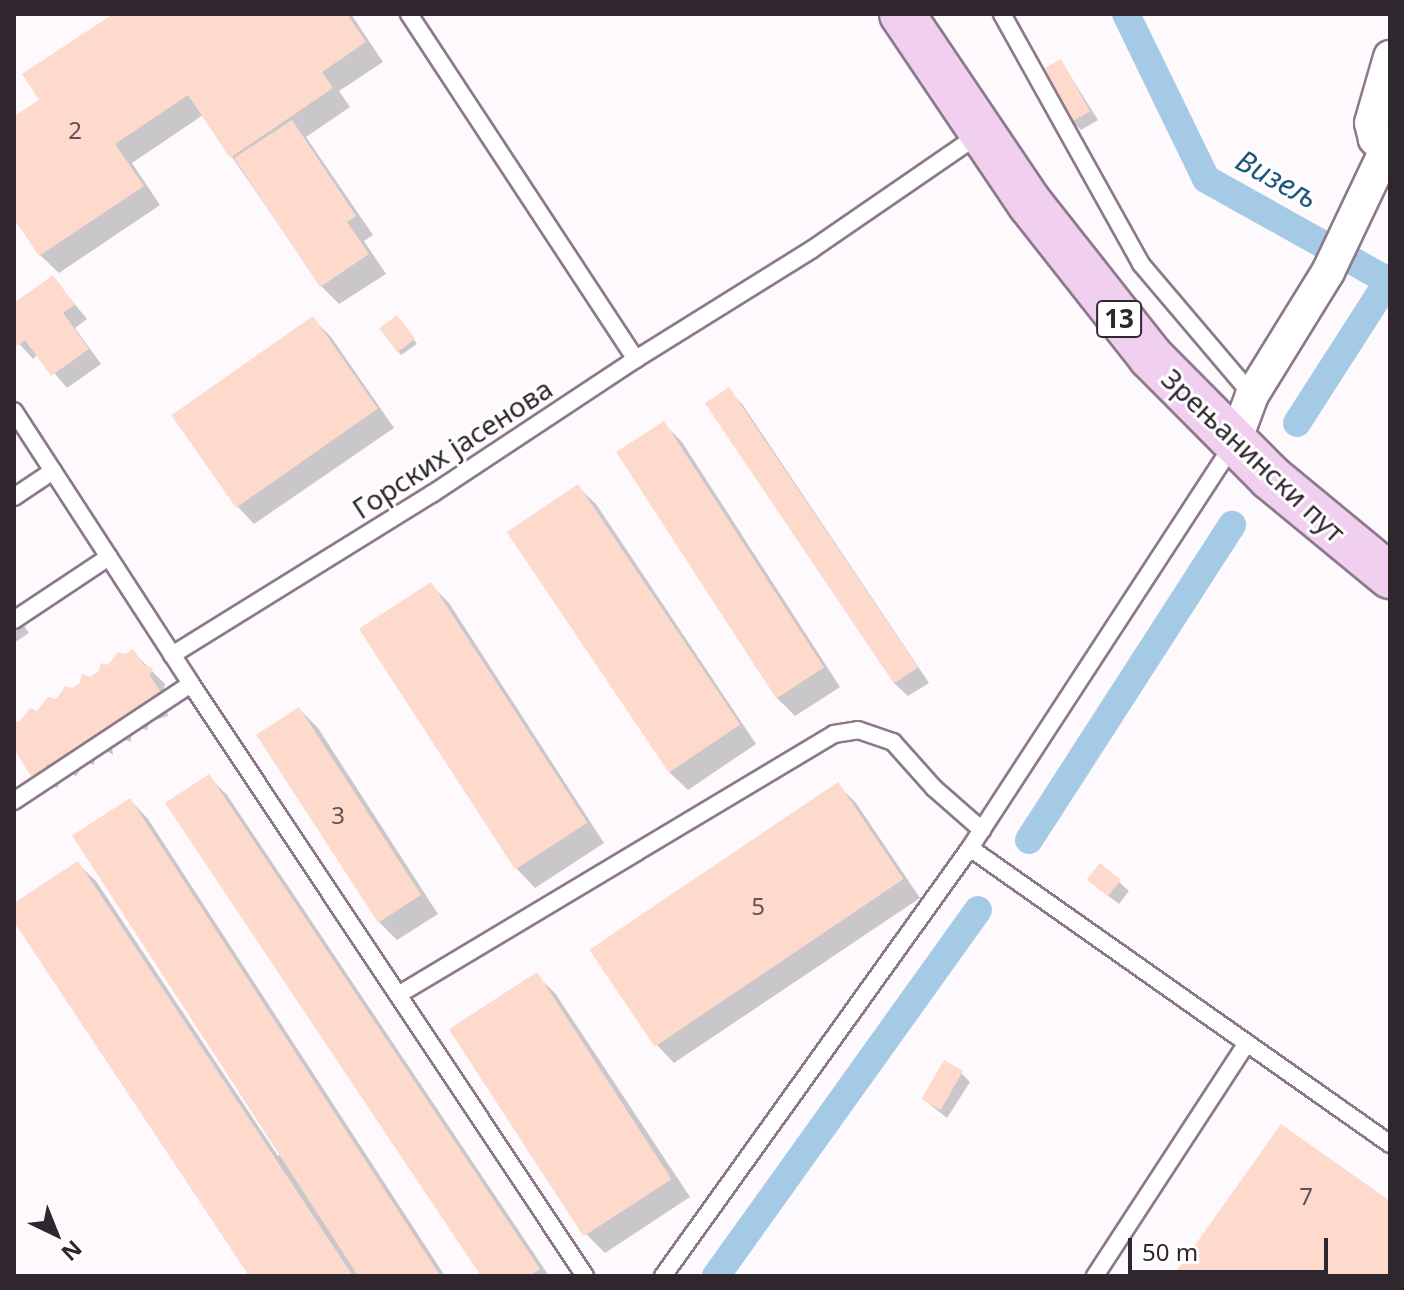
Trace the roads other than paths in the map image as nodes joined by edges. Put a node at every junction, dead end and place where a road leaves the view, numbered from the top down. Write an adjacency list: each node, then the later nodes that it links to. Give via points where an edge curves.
1 (409, 14): 7 (lane)
2 (902, 14): 5 (main road, Зрењанински пут / 13)
3 (1002, 14): 8 (lane, via 1141,264)
4 (1390, 57): 6 (street, via 1371,123 1375,139)
5 (980, 134): 7 (lane, Горских јасенова, via 811,250); 10 (main road, Зрењанински пут / 13, via 1113,312)
6 (1388, 148): 8 (street, via 1328,272)
7 (636, 359): 16 (lane, Горских јасенова, via 432,494)
8 (1252, 395): 10 (street)
9 (14, 411): 11 (lane)
10 (1234, 444): 14 (main road, Зрењанински пут / 13); 19 (lane)
11 (53, 471): 12 (lane); 13 (lane)
12 (14, 497)
13 (109, 557): 15 (lane); 16 (lane)
14 (1390, 576)
15 (14, 620)
16 (172, 655): 17 (lane)
17 (191, 684): 18 (lane); 21 (lane)
18 (14, 801)
19 (982, 830): 20 (lane); 21 (lane, via 893,742 858,730 834,734)
20 (970, 848): 22 (lane); 25 (lane)
21 (398, 995): 24 (lane)
22 (1247, 1043): 23 (lane); 26 (lane)
23 (1390, 1144)
24 (585, 1276)
25 (663, 1276)
26 (1095, 1276)

